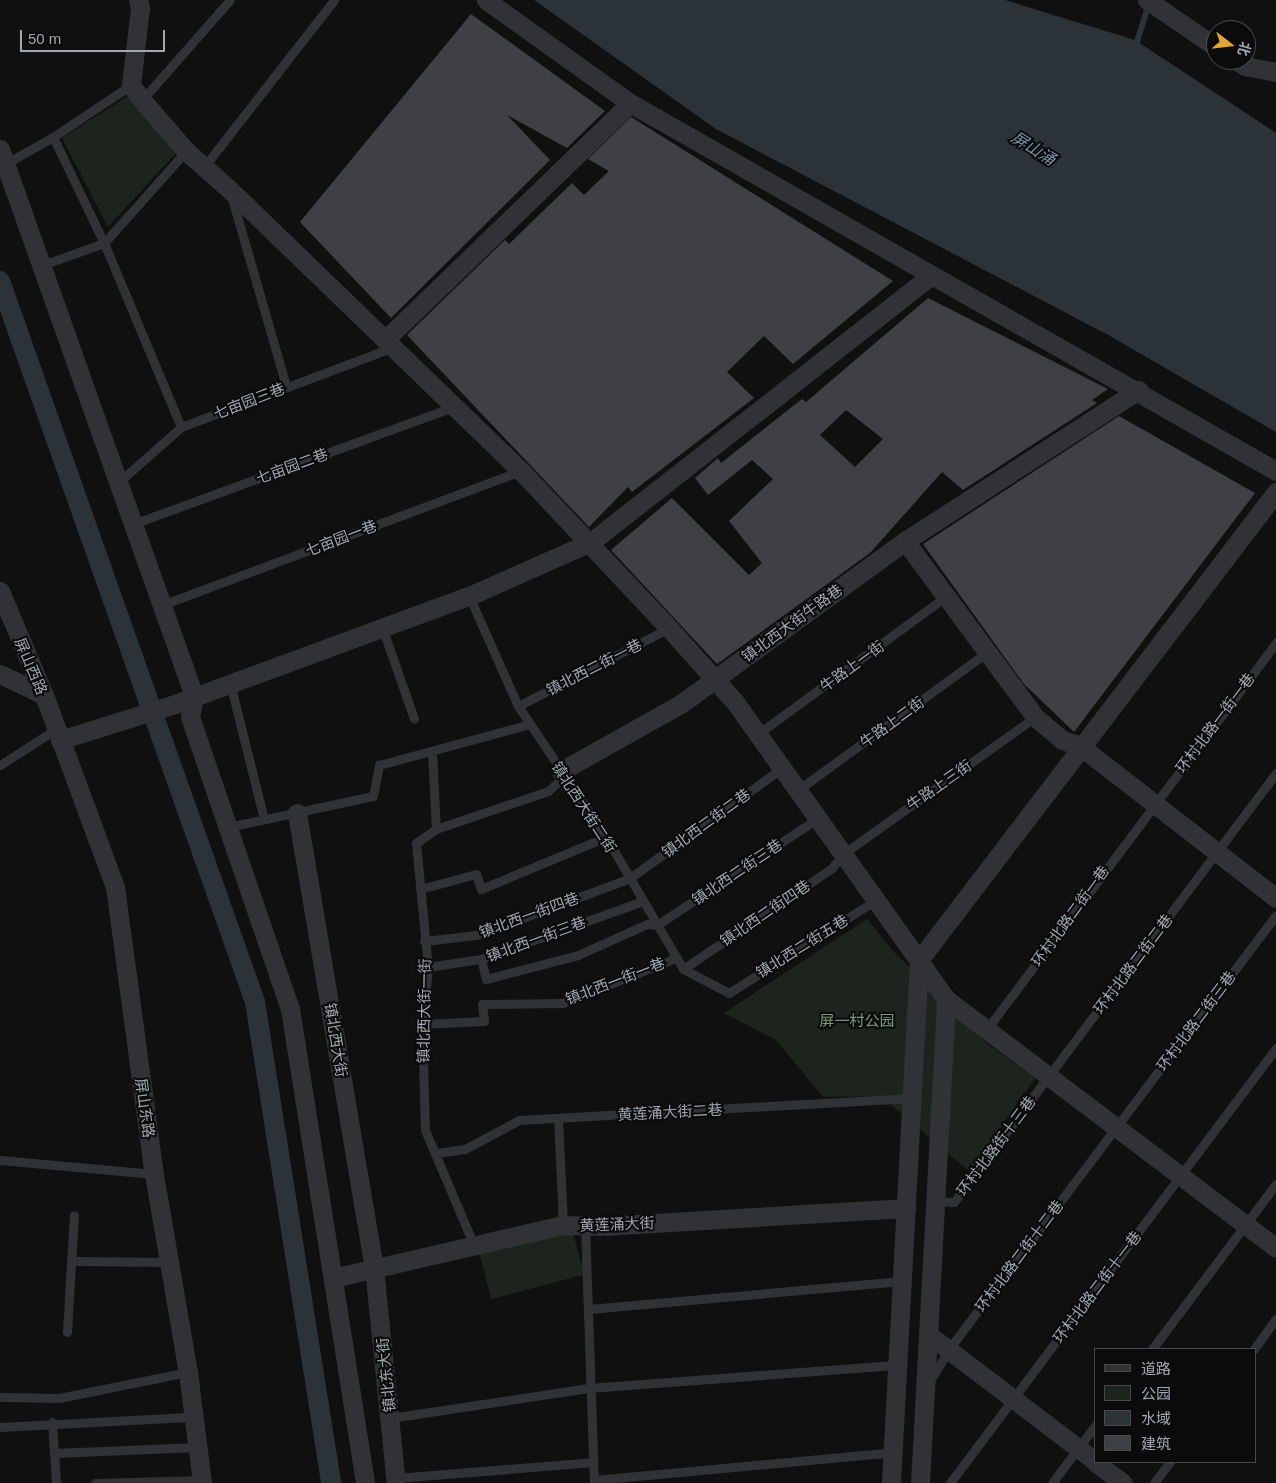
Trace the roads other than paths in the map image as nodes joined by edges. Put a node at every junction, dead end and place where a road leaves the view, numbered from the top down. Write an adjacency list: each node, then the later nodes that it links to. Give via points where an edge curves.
1 (138, 0): 9 (street)
2 (230, 0): 10 (lane)
3 (334, 0): 15 (lane)
4 (486, 0): 11 (street)
5 (1153, 5): 6 (street)
6 (1206, 40)
7 (1256, 68): 8 (street)
8 (1276, 72)
9 (131, 85): 10 (street); 12 (lane)
10 (142, 100): 13 (street)
11 (630, 103): 19 (street); 20 (street)
12 (53, 137): 14 (lane); 17 (lane)
13 (186, 151): 15 (street); 17 (lane)
14 (3, 156): 18 (street)
15 (204, 166): 16 (street)
16 (228, 188): 20 (street); 21 (lane)
17 (104, 243): 18 (lane); 24 (lane)
18 (42, 265): 27 (street)
19 (931, 275): 22 (street); 31 (street)
20 (390, 343): 21 (lane, 七亩园三巷); 23 (street)
21 (286, 386): 24 (lane, 七亩园三巷)
22 (1138, 390): 26 (street); 30 (street, 镇北西大街牛路巷)
23 (452, 407): 25 (street); 29 (lane, 七亩园二巷)
24 (181, 427): 27 (lane, 七亩园三巷)
25 (521, 471): 31 (street); 35 (lane, 七亩园一巷)
26 (1276, 471)
27 (120, 481): 29 (street)
28 (1276, 492): 51 (street)
29 (133, 524): 35 (street)
30 (905, 541): 34 (street); 41 (street, 镇北西大街牛路巷)
31 (591, 542): 33 (street); 37 (street)
32 (0, 591): 43 (street, 屏山西路)
33 (469, 596): 36 (street); 45 (lane, 镇北西大街二街)
34 (945, 597): 39 (street); 49 (lane, 牛路上一街)
35 (162, 605): 44 (street)
36 (382, 627): 42 (street); 47 (lane)
37 (669, 628): 41 (street); 45 (lane, 镇北西二街一巷)
38 (1276, 642): 58 (lane, 环村北路一街一巷)
39 (986, 653): 46 (street); 57 (lane, 牛路上二街)
40 (0, 674): 43 (street)
41 (715, 679): 49 (street); 55 (street, 镇北西大街牛路巷, via 682,703)
42 (230, 683): 44 (street); 61 (lane)
43 (44, 695): 50 (street, 屏山西路)
44 (194, 696): 50 (street, via 116,724); 62 (street, via 190,717)
45 (518, 706): 48 (lane, 镇北西大街二街)
46 (1035, 717): 51 (street, via 1062,740); 66 (lane, 牛路上三街)
47 (414, 719)
48 (530, 724): 52 (lane); 55 (lane, 镇北西大街二街)
49 (758, 734): 54 (street)
50 (58, 735): 53 (lane); 91 (street, 屏山东路, via 115,888)
51 (1080, 746): 58 (street); 77 (street)
52 (432, 751): 59 (lane, via 379,765 373,796); 63 (lane)
53 (0, 765)
54 (782, 768): 57 (street); 67 (lane, 镇北西二街二巷)
55 (561, 771): 63 (lane, 镇北西大街牛路巷, via 558,782 548,791); 64 (lane, 镇北西大街二街)
56 (1276, 773): 65 (lane, 环村北路二街二巷)
57 (798, 790): 60 (street)
58 (1154, 803): 65 (street); 83 (lane, 环村北路二街一巷)
59 (297, 813): 61 (lane); 104 (street, 镇北西大街)
60 (818, 818): 66 (street); 73 (lane, 镇北西二街三巷)
61 (264, 819): 62 (lane)
62 (228, 827): 105 (street, via 290,1009)
63 (436, 829): 68 (lane, 镇北西大街一街, via 416,843)
64 (606, 837): 67 (lane, 镇北西大街二街); 68 (lane, via 481,889 476,874)
65 (1216, 852): 69 (street); 85 (lane, 环村北路二街二巷)
66 (843, 854): 70 (street); 79 (lane, 镇北西二街四巷, via 832,868)
67 (630, 878): 71 (lane, 镇北西大街二街); 74 (lane, 镇北西一街四巷, via 477,935)
68 (420, 889): 74 (lane, 镇北西大街一街)
69 (1276, 898)
70 (876, 900): 77 (street); 80 (lane, 镇北西二街五巷)
71 (643, 901): 73 (lane, 镇北西大街二街); 76 (lane, 镇北西一街三巷)
72 (1276, 915): 88 (lane, 环村北路二街三巷)
73 (656, 925): 75 (lane, 镇北西大街二街); 76 (lane, via 647,924 578,955 486,979)
74 (424, 940): 78 (lane, 镇北西大街一街)
75 (676, 958): 79 (lane, 镇北西大街二街); 82 (lane, 镇北西一街一巷, via 562,1003 482,1004 484,1021)
76 (481, 959): 78 (lane, 镇北西一街三巷)
77 (919, 960): 81 (street); 86 (street)
78 (428, 967): 82 (lane, 镇北西大街一街)
79 (683, 969): 80 (lane, 镇北西大街二街)
80 (729, 993)
81 (946, 999): 83 (street); 94 (street)
82 (422, 1024): 89 (lane, 镇北西大街一街, via 425,1130)
83 (987, 1029): 85 (street)
84 (1276, 1048): 92 (lane, 环村北路二街十一巷)
85 (1049, 1076): 88 (street); 94 (lane, 环村北路街十三巷, via 954,1202)
86 (912, 1098): 87 (lane, 黄莲涌大街二巷); 95 (street)
87 (558, 1118): 89 (lane, 黄莲涌大街二巷, via 520,1120 465,1149); 98 (lane)
88 (1116, 1127): 92 (street); 113 (lane, 环村北路二街十二巷)
89 (436, 1153): 100 (lane, 镇北西大街一街)
90 (0, 1163): 91 (lane)
91 (154, 1174): 103 (street, 屏山东路)
92 (1180, 1175): 97 (street); 119 (lane, 环村北路二街十一巷)
93 (1276, 1184): 97 (lane)
94 (936, 1201): 110 (street)
95 (906, 1208): 99 (street, 黄莲涌大街); 106 (street)
96 (74, 1215): 102 (lane)
97 (1246, 1224): 101 (street); 111 (lane)
98 (562, 1225): 99 (street, 黄莲涌大街); 100 (street, 黄莲涌大街)
99 (584, 1226): 107 (lane)
100 (474, 1243): 104 (street, 黄莲涌大街)
101 (1276, 1248)
102 (71, 1261): 103 (lane); 109 (lane)
103 (169, 1262): 115 (street, 屏山东路)
104 (374, 1268): 105 (street, 黄莲涌大街); 121 (street, 镇北东大街)
105 (333, 1278): 138 (street)
106 (903, 1281): 107 (lane); 114 (street)
107 (589, 1309): 117 (lane)
108 (1276, 1319): 112 (lane)
109 (67, 1332)
110 (930, 1335): 113 (street); 116 (street)
111 (1153, 1348)
112 (1255, 1348)
113 (949, 1349): 116 (lane, 环村北路二街十二巷); 119 (street)
114 (898, 1365): 117 (lane); 127 (street)
115 (188, 1372): 118 (lane, via 59,1398); 120 (street, 屏山东路)
116 (926, 1387): 140 (street)
117 (589, 1388): 121 (lane); 130 (lane)
118 (0, 1397)
119 (1013, 1399): 126 (street); 141 (lane, 环村北路二街十一巷)
120 (194, 1417): 122 (lane); 125 (street, 屏山东路)
121 (390, 1418): 133 (street, 镇北东大街)
122 (52, 1422): 123 (lane); 128 (lane)
123 (0, 1426)
124 (1094, 1427): 126 (lane)
125 (198, 1447): 128 (lane); 134 (street, 屏山东路)
126 (1078, 1448): 129 (street); 142 (lane)
127 (893, 1452): 135 (lane); 139 (street)
128 (54, 1454): 136 (lane)
129 (1094, 1461)
130 (593, 1462): 133 (lane); 135 (lane)
131 (1096, 1463): 143 (street)
132 (1169, 1463): 144 (lane)
133 (396, 1480)
134 (202, 1482): 137 (lane)
135 (594, 1482)
136 (56, 1483)
137 (95, 1483)
138 (365, 1483)
139 (891, 1483)
140 (920, 1483)
141 (950, 1483)
142 (1052, 1483)
143 (1123, 1483)
144 (1154, 1483)

